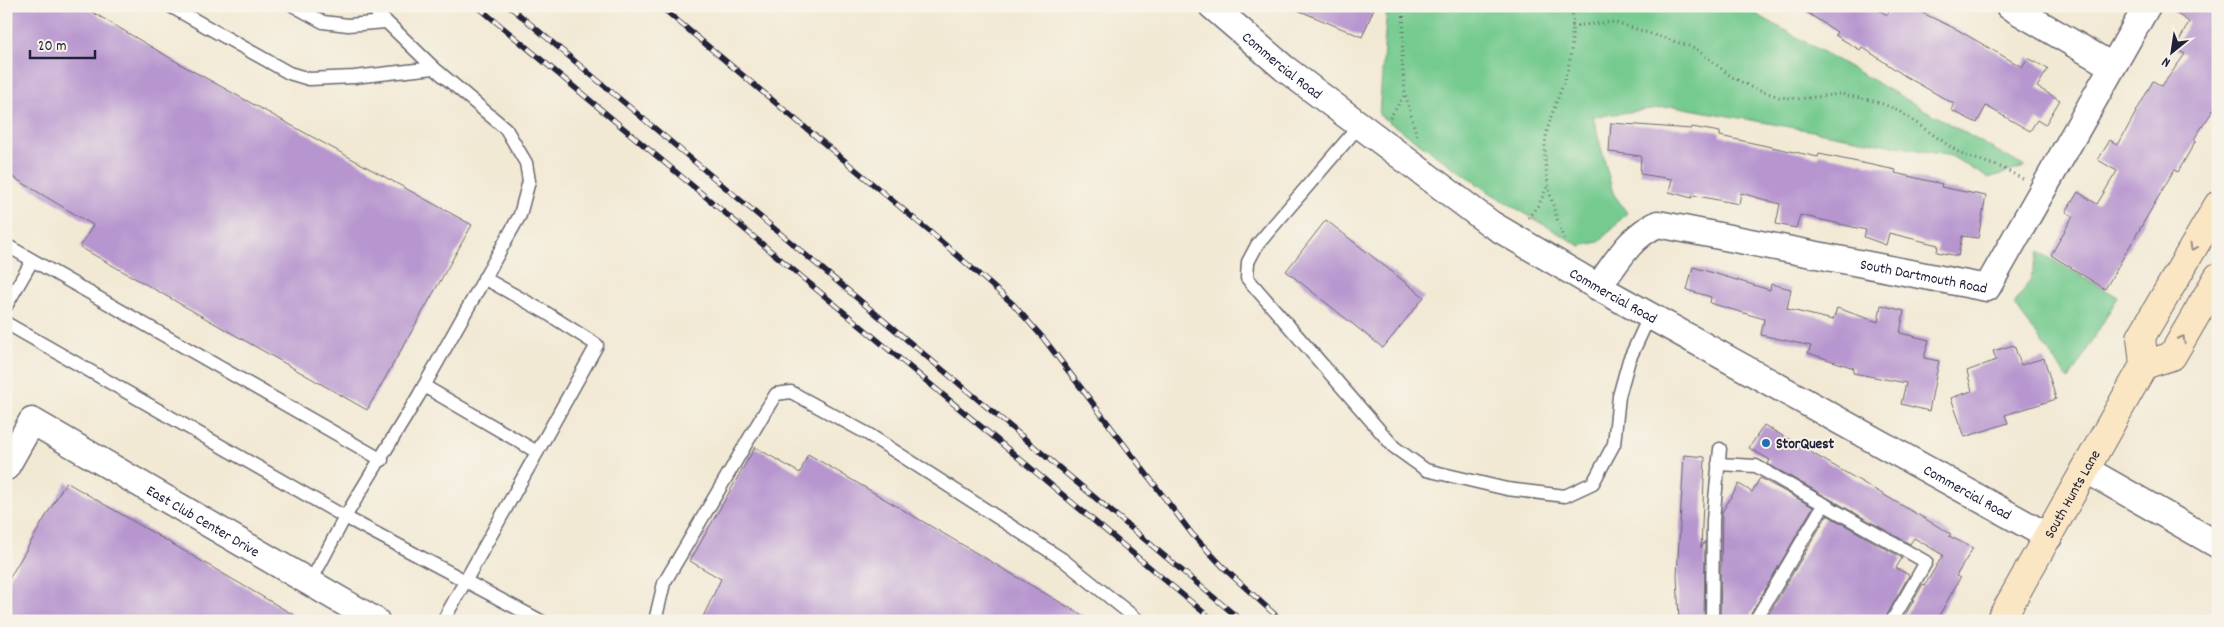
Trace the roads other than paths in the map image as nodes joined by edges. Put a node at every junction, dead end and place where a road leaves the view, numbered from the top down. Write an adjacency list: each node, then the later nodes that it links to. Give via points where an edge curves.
1 (170, 6): 9 (lane, via 289,73 309,79)
2 (294, 6): 7 (lane, via 323,22 348,25)
3 (370, 6): 7 (lane)
4 (1212, 6): 10 (street, Commercial Road)
5 (2009, 6): 8 (street)
6 (2147, 6): 8 (street, South Dartmouth Road)
7 (386, 22): 9 (lane)
8 (2112, 66): 16 (street, South Dartmouth Road, via 1987,288 1658,224 1642,231)
9 (434, 68): 15 (lane, via 506,129 526,163 529,181 520,215)
10 (1359, 126): 16 (street, Commercial Road, via 1491,224); 18 (lane, via 1257,245 1248,262 1247,278 1394,447 1426,470 1507,489 1565,496 1593,483 1614,444 1619,396 1629,360)
11 (2218, 205): 20 (main road, one-way to 20, via 2141,337)
12 (6, 245): 13 (lane)
13 (32, 261): 17 (lane); 24 (lane)
14 (2218, 277): 20 (main road, one-way to 14, via 2172,356)
15 (484, 278): 21 (lane); 23 (lane, via 597,345)
16 (1598, 287): 18 (street, Commercial Road)
17 (6, 306)
18 (1650, 315): 30 (street, Commercial Road)
19 (6, 323): 29 (lane)
20 (2144, 365): 27 (main road, South Hunts Lane)
21 (424, 386): 23 (lane); 24 (lane)
22 (1720, 449): 25 (lane)
23 (537, 452): 32 (lane)
24 (382, 460): 29 (lane)
25 (1718, 464): 28 (lane, via 1756,466); 39 (lane, via 1713,520)
26 (6, 467): 33 (street, East Club Center Drive, via 32,421)
27 (2084, 469): 30 (main road, South Hunts Lane); 31 (street)
28 (1824, 504): 40 (lane); 41 (lane, via 1926,562)
29 (346, 517): 32 (lane); 33 (lane)
30 (2049, 537): 42 (main road, South Hunts Lane)
31 (2218, 545)
32 (465, 581): 35 (lane); 36 (lane)
33 (310, 583): 34 (street, East Club Center Drive)
34 (376, 621)
35 (444, 621)
36 (541, 621)
37 (655, 621): 38 (lane, via 664,584 763,414 776,394 791,392 868,434 1062,559)
38 (1139, 621)
39 (1712, 621)
40 (1754, 621)
41 (1892, 621)
42 (2000, 621)

